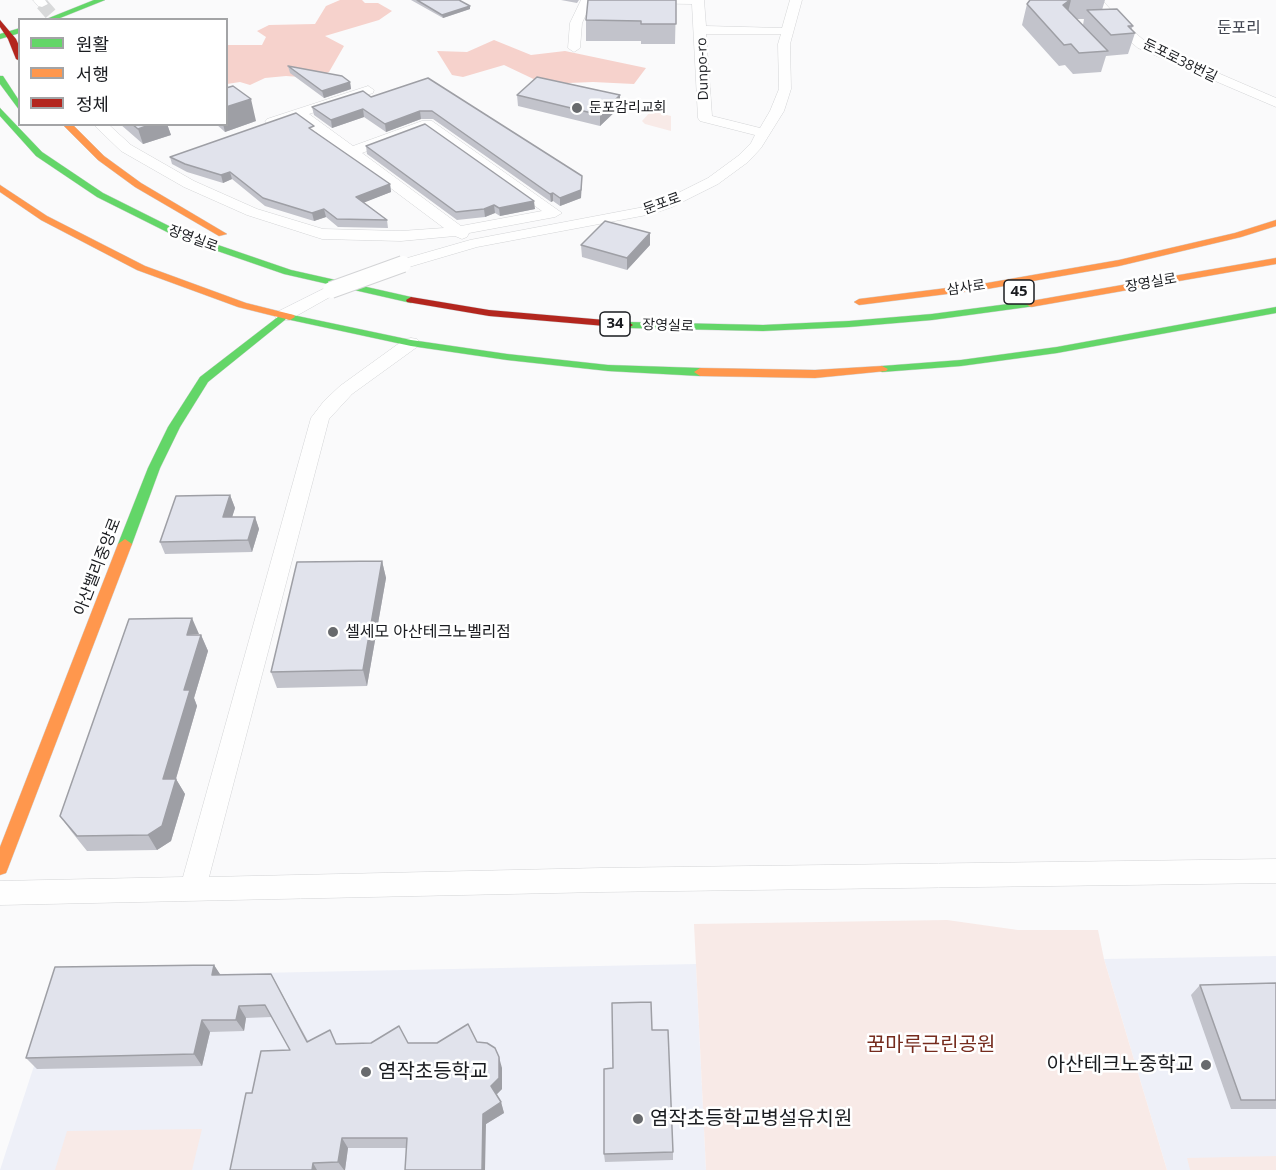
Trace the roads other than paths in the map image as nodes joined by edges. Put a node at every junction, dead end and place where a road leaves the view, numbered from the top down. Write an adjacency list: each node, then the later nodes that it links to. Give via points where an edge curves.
1 (83, 0): 8 (main road)
2 (101, 0): 9 (main road)
3 (587, 0): 15 (street, via 576,23)
4 (634, 0): 7 (street)
5 (796, 0): 28 (street, 둔포로, via 784,44 785,89)
6 (1096, 0): 10 (street, 둔포로38번길)
7 (698, 1): 13 (street, Dunpo-ro)
8 (35, 18)
9 (52, 18)
10 (1116, 22): 11 (street); 19 (street, 둔포로38번길, via 1142,45)
11 (1096, 24)
12 (5, 30): 16 (main road)
13 (701, 30): 14 (street, Dunpo-ro); 28 (street, Dunpo-ro, via 705,118)
14 (780, 31)
15 (574, 48)
16 (18, 55)
17 (0, 78): 20 (main road)
18 (368, 90): 22 (street)
19 (1276, 102)
20 (18, 106)
21 (0, 111): 27 (main road, 장영실로 / 34)
22 (299, 113): 26 (street); 29 (street)
23 (0, 119): 27 (street)
24 (68, 126): 38 (main road, via 101,158 138,185)
25 (101, 126): 32 (street, via 126,148)
26 (261, 126)
27 (14, 127): 36 (main road, 장영실로 / 34, via 55,165)
28 (764, 133): 39 (street, 둔포로, via 743,159 713,181 667,204)
29 (351, 152): 37 (street); 37 (street, via 427,124 555,213)
30 (174, 156): 32 (street)
31 (26, 159): 36 (main road, via 100,204)
32 (152, 163): 37 (street, via 252,212 322,234 401,236)
33 (116, 186): 38 (main road, 장영실로, via 174,216)
34 (0, 188): 47 (main road, via 44,218 141,268)
35 (1276, 223): 44 (main road, 삼사로, via 1119,263)
36 (160, 227): 41 (main road, 장영실로 / 34, via 288,273 427,304 549,320 684,328 763,328 932,317 1014,307)
37 (457, 231): 39 (street)
38 (229, 238): 40 (main road, 장영실로)
39 (475, 243): 47 (street, 둔포로, bridge, via 331,290)
40 (250, 244)
41 (1276, 261)
42 (311, 263): 46 (main road, 장영실로 / 34, via 417,288 520,303 626,312)
43 (1182, 263): 46 (main road, 장영실로 / 45, via 918,306)
44 (850, 304)
45 (1276, 310): 48 (main road, via 1057,350 961,363 815,374 608,368)
46 (764, 315)
47 (283, 316): 48 (main road); 49 (main road, 아산밸리중앙로, via 204,380 174,427 154,468)
48 (411, 343): 51 (street, via 346,390 321,418)
49 (0, 868)
50 (1276, 871): 51 (street)
51 (193, 889): 52 (street)
52 (0, 893)

